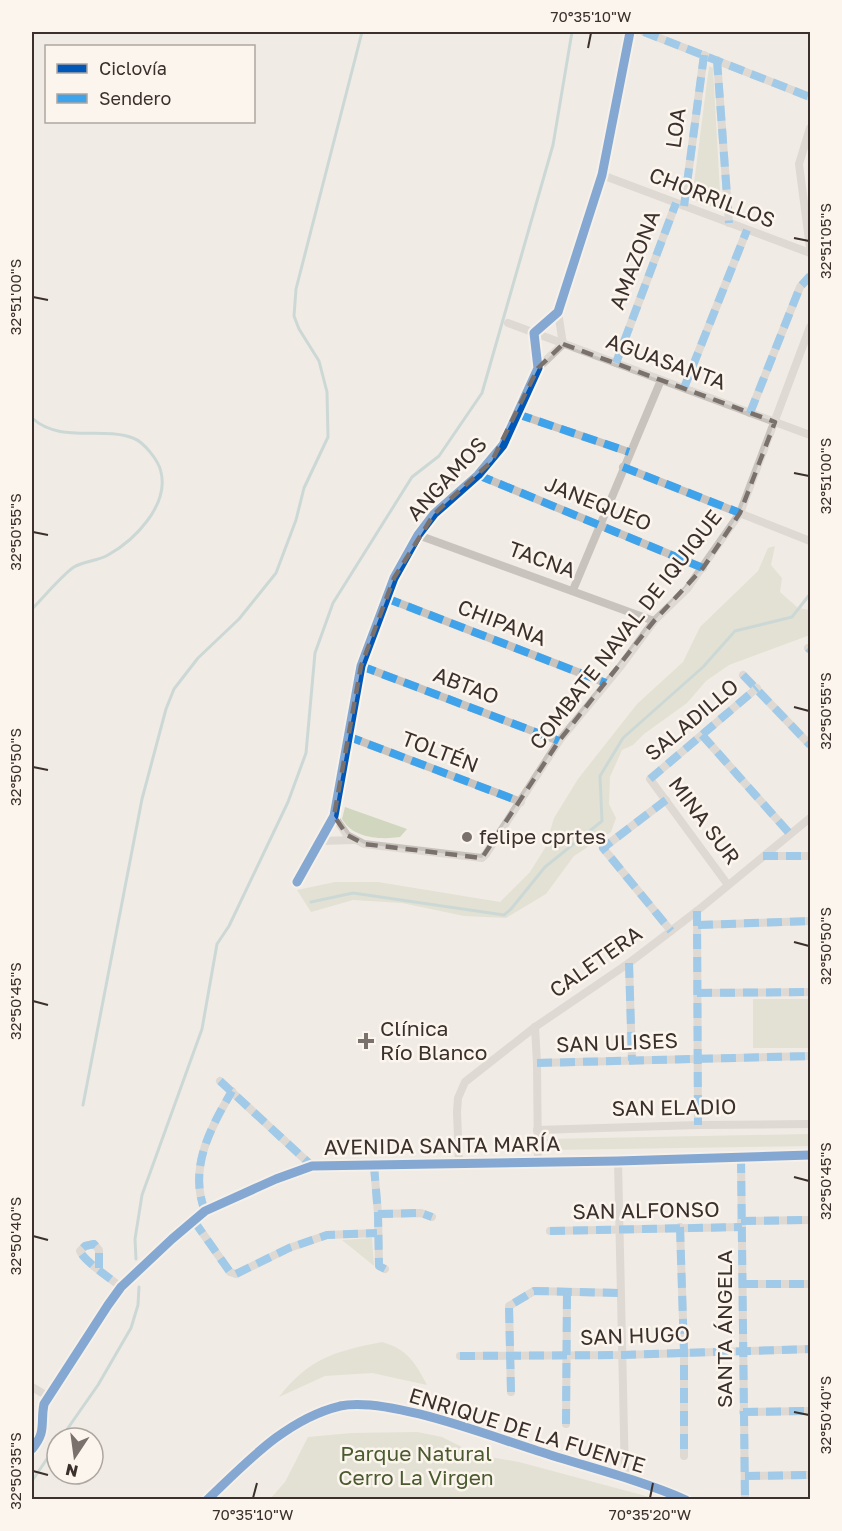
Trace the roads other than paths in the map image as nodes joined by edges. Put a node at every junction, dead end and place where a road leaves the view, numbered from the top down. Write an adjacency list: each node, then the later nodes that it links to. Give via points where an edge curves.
1 (630, 32): 7 (street)
2 (644, 32): 3 (street)
3 (704, 55): 4 (street); 8 (street, LOA)
4 (717, 60): 5 (street); 9 (street)
5 (810, 97)
6 (810, 128): 11 (street, via 799,164)
7 (602, 175): 8 (street, CHORRILLOS); 14 (street)
8 (680, 205): 9 (street, CHORRILLOS); 19 (street, AMAZONA)
9 (729, 223): 10 (street, CHORRILLOS)
10 (747, 230): 12 (street, CHORRILLOS); 22 (street)
11 (810, 248)
12 (810, 253)
13 (810, 276): 23 (street, via 800,287)
14 (558, 312): 17 (street); 18 (street)
15 (508, 323): 17 (street, AGUASANTA)
16 (810, 327): 25 (street, COMBATE NAVAL DE IQUIQUE)
17 (534, 333): 18 (street, AGUASANTA); 20 (street)
18 (563, 344): 19 (street, AGUASANTA); 20 (street, ANGAMOS)
19 (616, 363): 21 (street, AGUASANTA)
20 (538, 368): 24 (street, ANGAMOS)
21 (661, 380): 22 (street, AGUASANTA); 27 (street)
22 (684, 388): 23 (street, AGUASANTA)
23 (750, 412): 25 (street, AGUASANTA)
24 (518, 414): 27 (street); 29 (street, ANGAMOS, via 503,445)
25 (775, 422): 26 (street, AGUASANTA); 30 (street, COMBATE NAVAL DE IQUIQUE)
26 (810, 435)
27 (629, 452): 28 (street)
28 (623, 467): 30 (street); 31 (street)
29 (478, 475): 31 (street, JANEQUEO); 32 (street, ANGAMOS, via 434,514)
30 (740, 513): 33 (street); 34 (street, COMBATE NAVAL DE IQUIQUE)
31 (600, 524): 34 (street, JANEQUEO); 35 (street)
32 (418, 535): 35 (street, TACNA); 36 (street, ANGAMOS)
33 (810, 541)
34 (703, 568): 37 (street, COMBATE NAVAL DE IQUIQUE)
35 (573, 590): 37 (street, TACNA)
36 (386, 597): 38 (street, ANGAMOS); 40 (street, CHIPANA)
37 (654, 621): 40 (street, COMBATE NAVAL DE IQUIQUE)
38 (361, 666): 43 (street, ANGAMOS); 44 (street, ABTAO)
39 (743, 675): 41 (street, SALADILLO)
40 (606, 683): 44 (street, COMBATE NAVAL DE IQUIQUE)
41 (757, 688): 42 (street, SALADILLO); 45 (street, SALADILLO)
42 (702, 735): 46 (street, SALADILLO); 51 (street)
43 (347, 736): 48 (street, TOLTÉN); 49 (street, ANGAMOS)
44 (559, 741): 48 (street, COMBATE NAVAL DE IQUIQUE)
45 (810, 745)
46 (650, 779): 47 (street, MINA SUR)
47 (666, 800): 57 (street, MINA SUR); 61 (street, via 603,848)
48 (521, 802): 52 (street, COMBATE NAVAL DE IQUIQUE, via 482,858)
49 (334, 816): 52 (street, via 347,836); 53 (street, ANGAMOS)
50 (810, 818): 51 (street, CALETERA)
51 (790, 834): 54 (street, CALETERA)
52 (355, 840): 53 (street, COMBATE NAVAL DE IQUIQUE)
53 (320, 841): 56 (street, ANGAMOS)
54 (763, 856): 55 (street); 57 (street, CALETERA)
55 (810, 856)
56 (297, 882)
57 (728, 885): 58 (street, CALETERA)
58 (698, 910): 60 (street); 61 (street, CALETERA)
59 (810, 921): 60 (street)
60 (698, 925): 64 (street)
61 (671, 931): 62 (street, CALETERA)
62 (629, 963): 65 (street, CALETERA); 68 (street)
63 (810, 992): 64 (street)
64 (697, 993): 67 (street)
65 (535, 1027): 69 (street); 79 (street, CALETERA, via 465,1082 458,1098)
66 (810, 1056): 67 (street, SAN ULISES)
67 (698, 1058): 68 (street, SAN ULISES); 73 (street)
68 (632, 1061): 69 (street, SAN ULISES)
69 (537, 1063): 74 (street)
70 (220, 1081): 71 (street)
71 (232, 1091): 80 (street); 82 (street, via 211,1126 199,1168 199,1197)
72 (810, 1124): 73 (street, SAN ELADIO)
73 (698, 1125): 74 (street, SAN ELADIO)
74 (537, 1130): 78 (street)
75 (810, 1155): 76 (street, AVENIDA SANTA MARÍA)
76 (741, 1158): 77 (street, AVENIDA SANTA MARÍA); 87 (street, SANTA ÁNGELA)
77 (618, 1161): 78 (street, AVENIDA SANTA MARÍA); 89 (street)
78 (538, 1163): 79 (street, AVENIDA SANTA MARÍA)
79 (459, 1164): 81 (street, AVENIDA SANTA MARÍA)
80 (312, 1166): 81 (street, AVENIDA SANTA MARÍA); 82 (street, AVENIDA SANTA MARÍA)
81 (374, 1166): 83 (street)
82 (204, 1211): 86 (street, AVENIDA SANTA MARÍA)
83 (378, 1214): 84 (street, via 421,1213); 91 (street)
84 (432, 1217)
85 (810, 1220): 87 (street, SAN ALFONSO)
86 (194, 1221): 91 (street, via 230,1272 236,1274 289,1248 327,1235); 96 (street, AVENIDA SANTA MARÍA)
87 (742, 1224): 88 (street, SAN ALFONSO); 94 (street, SANTA ÁNGELA)
88 (680, 1227): 89 (street, SAN ALFONSO); 101 (street)
89 (619, 1229): 90 (street, SAN ALFONSO); 98 (street)
90 (550, 1231)
91 (378, 1233): 93 (street, via 379,1266)
92 (99, 1268): 96 (street)
93 (385, 1269)
94 (743, 1284): 95 (street); 100 (street, SANTA ÁNGELA)
95 (810, 1284)
96 (121, 1287): 108 (street, AVENIDA SANTA MARÍA)
97 (567, 1292): 98 (street); 104 (street, via 534,1291 509,1306); 105 (street)
98 (620, 1293): 102 (street)
99 (810, 1349): 100 (street, SAN HUGO)
100 (743, 1351): 101 (street, SAN HUGO); 110 (street, SANTA ÁNGELA)
101 (684, 1352): 102 (street, SAN HUGO); 113 (street)
102 (623, 1355): 105 (street, SAN HUGO); 116 (street)
103 (460, 1356): 104 (street, SAN HUGO)
104 (510, 1356): 105 (street, SAN HUGO); 107 (street)
105 (567, 1356): 111 (street)
106 (32, 1388): 108 (street)
107 (511, 1392)
108 (49, 1396): 112 (street, AVENIDA SANTA MARÍA, via 42,1415 43,1431)
109 (810, 1411): 110 (street)
110 (743, 1412): 115 (street, SANTA ÁNGELA)
111 (566, 1424)
112 (32, 1449)
113 (684, 1456)
114 (810, 1475): 115 (street)
115 (746, 1476): 119 (street, SANTA ÁNGELA)
116 (625, 1478): 117 (main road, ENRIQUE DE LA FUENTE, via 422,1415 372,1404 340,1406 303,1420 265,1445); 118 (main road, ENRIQUE DE LA FUENTE)
117 (207, 1500)
118 (686, 1500)
119 (745, 1500)

